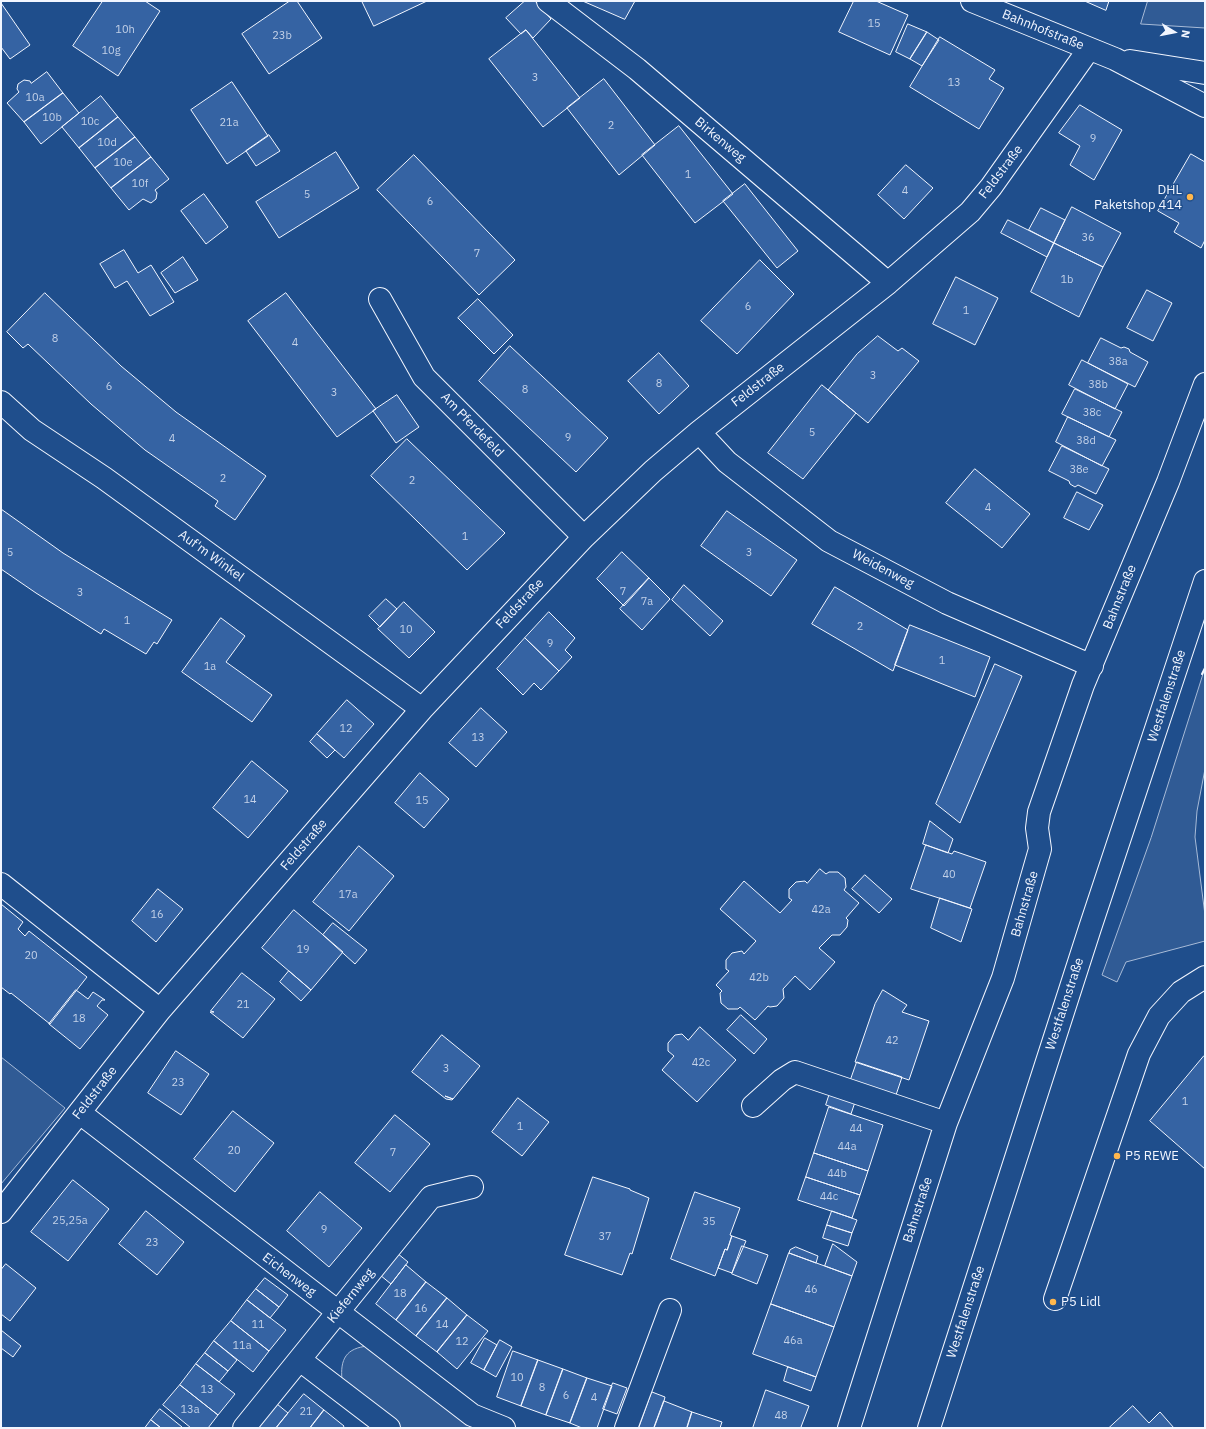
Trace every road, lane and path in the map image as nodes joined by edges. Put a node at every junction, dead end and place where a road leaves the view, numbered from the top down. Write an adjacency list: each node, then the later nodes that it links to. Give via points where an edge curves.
1 (548, 1): 7 (street, Birkenweg, via 637,69)
2 (972, 1): 3 (street, Bahnhofstraße)
3 (1089, 49): 4 (street, Bahnhofstraße); 7 (street, Feldstraße, via 992,187 943,237)
4 (1115, 59): 5 (street, Bahnhofstraße); 6 (street, Bahnhofstraße)
5 (1205, 73)
6 (1205, 106)
7 (888, 283): 11 (street, Feldstraße)
8 (380, 299): 12 (street, Am Pferdefeld, via 424,377)
9 (1205, 384): 14 (street, Bahnstraße, via 1168,482)
10 (1, 402): 15 (street, Auf'm Winkel, via 32,430 104,478)
11 (699, 432): 12 (street, Feldstraße, via 653,471); 14 (street, Weidenweg, via 727,462 829,541 947,603)
12 (584, 537): 15 (street, Feldstraße)
13 (1205, 581): 33 (street, Westfalenstraße)
14 (1092, 666): 21 (street, Bahnstraße, via 1082,685 1039,812 1037,828 1040,849 1003,978)
15 (422, 709): 18 (street, Feldstraße)
16 (1, 884): 18 (street)
17 (1205, 977): 24 (street, via 1182,992 1159,1016 1139,1054)
18 (160, 1010): 20 (street, Feldstraße)
19 (753, 1106): 21 (street, via 795,1072)
20 (80, 1113): 23 (street, Feldstraße); 26 (street, Eichenweg, via 278,1267)
21 (946, 1123): 32 (street, Bahnstraße)
22 (472, 1187): 26 (street, Kiefernweg, via 431,1197)
23 (1, 1212)
24 (1055, 1299)
25 (670, 1310): 31 (street)
26 (339, 1311): 27 (street, Kiefernweg); 30 (street, Eichenweg, via 472,1415)
27 (300, 1360): 28 (street, Kiefernweg); 29 (street)
28 (244, 1428)
29 (389, 1428)
30 (504, 1428)
31 (626, 1428)
32 (849, 1428)
33 (929, 1428)

